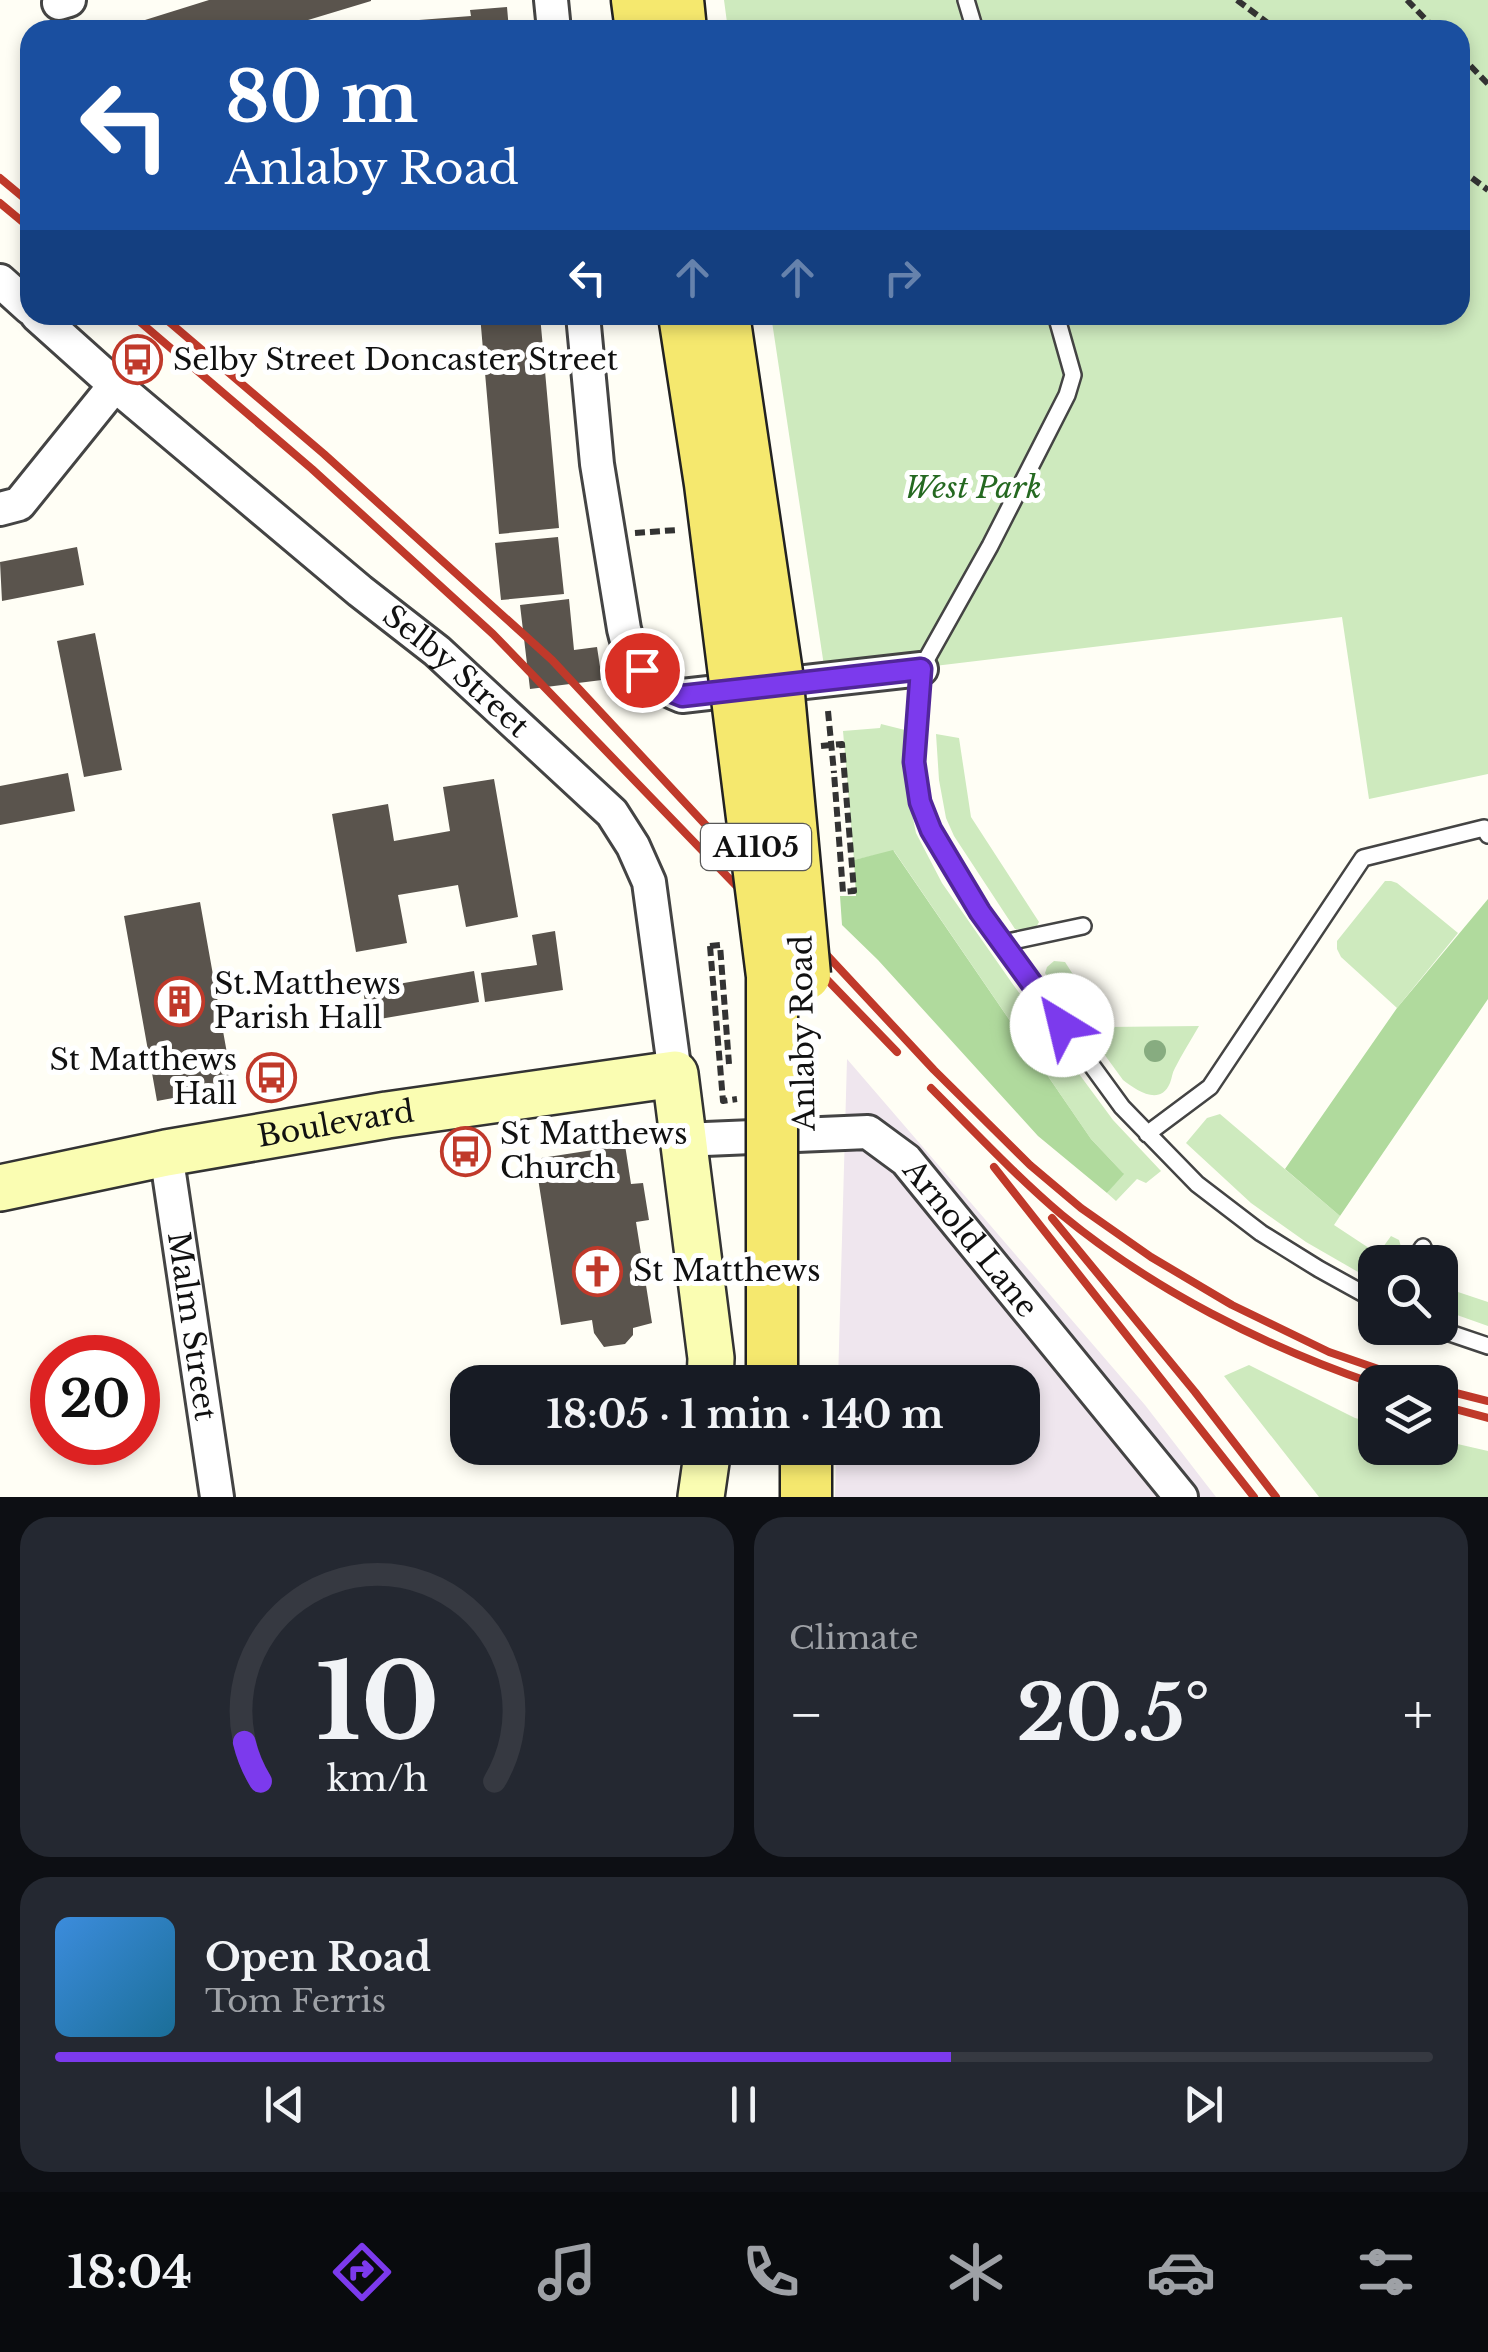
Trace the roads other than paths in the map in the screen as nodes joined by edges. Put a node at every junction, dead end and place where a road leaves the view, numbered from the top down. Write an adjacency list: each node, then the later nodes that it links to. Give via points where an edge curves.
1 (0, 282): 2 (street)
2 (20, 299)
3 (48, 325): 8 (street, Selby Street)
4 (584, 325): 10 (street, via 597,464 630,653 642,670 682,696)
5 (686, 325): 23 (main road, Anlaby Road / A1105, bridge, via 772,976 751,1090)
6 (726, 325): 24 (main road, Anlaby Road / A1105, bridge, via 778,672 805,977)
7 (1059, 325): 10 (lane, via 1073,376 1067,396)
8 (115, 385): 9 (street, via 18,504); 14 (street, Selby Street, via 437,651 612,813 649,882)
9 (0, 509)
10 (921, 669): 13 (lane, via 914,762 920,802)
11 (1488, 835): 15 (lane, via 1484,828 1362,858 1210,1087)
12 (1082, 926): 13 (lane)
13 (1002, 943): 15 (lane)
14 (675, 1074): 16 (street, Selby Street); 17 (street, Boulevard)
15 (1146, 1134): 19 (lane, via 1261,1233)
16 (682, 1140): 22 (street); 32 (street, Arnold Lane, via 868,1132 906,1160)
17 (166, 1153): 18 (street, Boulevard); 28 (street, Malm Street)
18 (0, 1188)
19 (1358, 1291)
20 (1458, 1336): 21 (lane)
21 (1488, 1346)
22 (710, 1365)
23 (771, 1365)
24 (806, 1365)
25 (706, 1465): 29 (street)
26 (772, 1465): 30 (main road)
27 (806, 1465): 31 (main road)
28 (217, 1497)
29 (702, 1497)
30 (772, 1497)
31 (806, 1497)
32 (1181, 1497)

